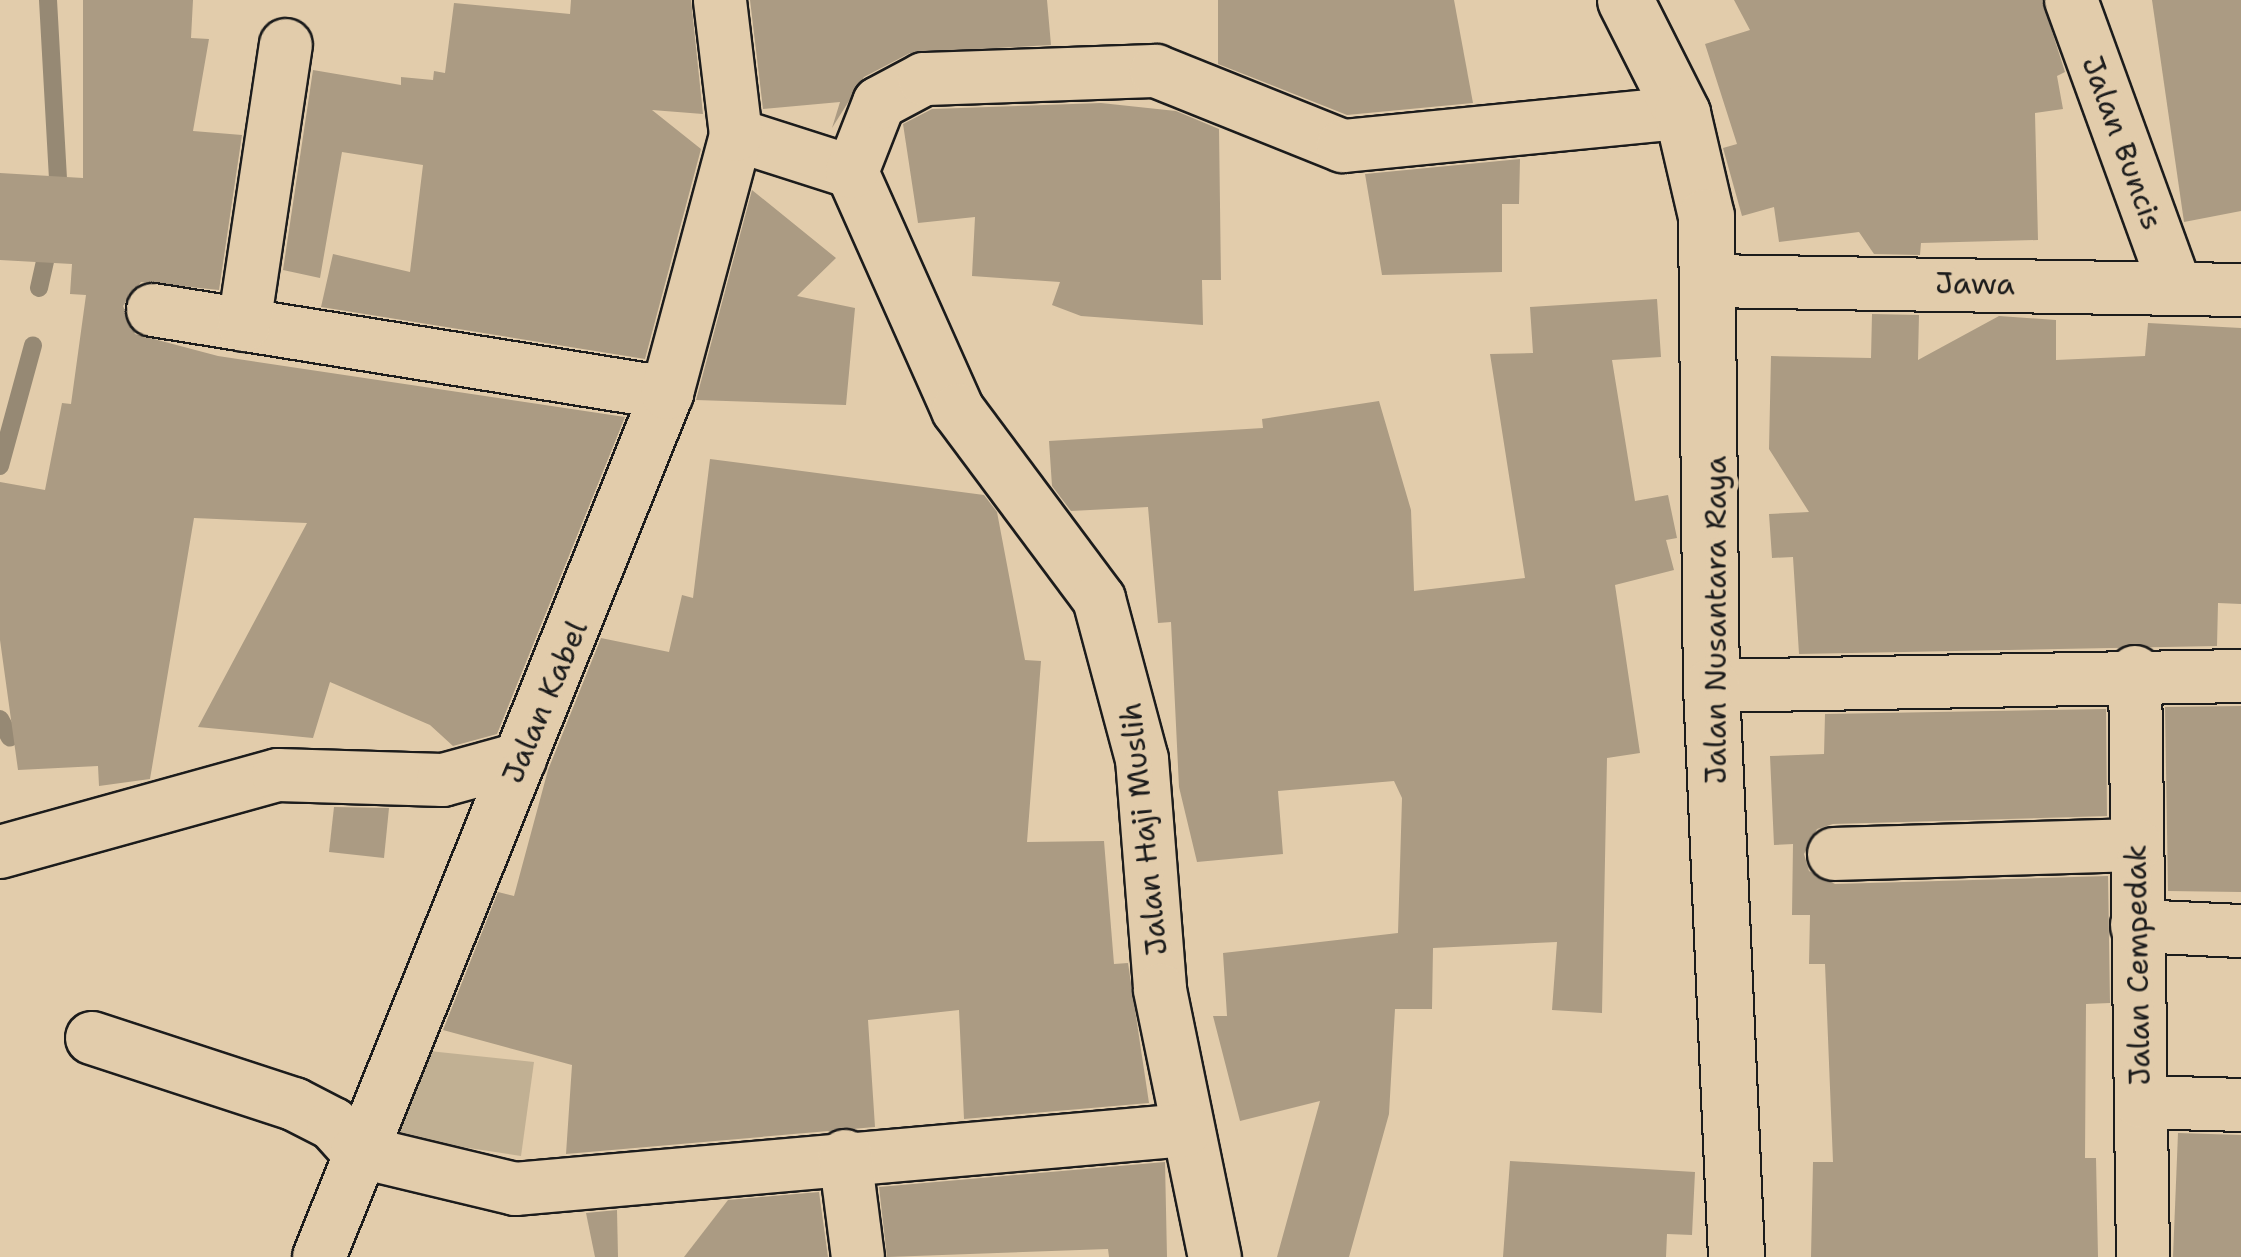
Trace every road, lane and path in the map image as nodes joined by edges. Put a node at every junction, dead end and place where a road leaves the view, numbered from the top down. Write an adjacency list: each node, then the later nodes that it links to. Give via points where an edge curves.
1 (720, 0): 6 (street)
2 (1624, 0): 5 (street, Jalan Nusantara Raya)
3 (2071, 0): 9 (street, Jalan Buncis)
4 (286, 46): 12 (street)
5 (1682, 113): 7 (street, via 1344,146 1156,71 924,79 879,103); 8 (street, Jalan Nusantara Raya, via 1706,216)
6 (736, 135): 7 (street); 13 (street, Jalan Kabel)
7 (852, 172): 26 (street, Jalan Haji Muslih, via 958,410 1015,496 1083,571 1118,648 1142,758 1160,990)
8 (1709, 280): 9 (street, Jawa); 16 (street, Jalan Nusantara Raya)
9 (2175, 286): 10 (street, Jawa)
10 (2241, 290)
11 (153, 310): 12 (street)
12 (244, 325): 13 (street)
13 (667, 393): 17 (street, Jalan Kabel)
14 (2135, 672): 15 (street); 16 (street); 18 (street, Jalan Cempedak)
15 (2241, 676)
16 (1711, 686): 32 (street, Jalan Nusantara Raya)
17 (520, 758): 19 (street, via 443,780 278,775); 27 (street, Jalan Kabel)
18 (2136, 845): 20 (street); 21 (street, Jalan Cempedak)
19 (0, 852)
20 (1834, 854)
21 (2137, 926): 22 (street); 24 (street, Jalan Cempedak)
22 (2241, 931)
23 (92, 1038): 27 (street, via 294,1104 333,1124)
24 (2141, 1102): 25 (street); 33 (street, Jalan Cempedak)
25 (2241, 1105)
26 (1185, 1130): 28 (street); 31 (street, Jalan Haji Muslih)
27 (357, 1151): 28 (street, via 515,1189); 29 (street, Jalan Kabel)
28 (845, 1156): 30 (street)
29 (318, 1257)
30 (858, 1257)
31 (1215, 1257)
32 (1736, 1257)
33 (2143, 1257)

